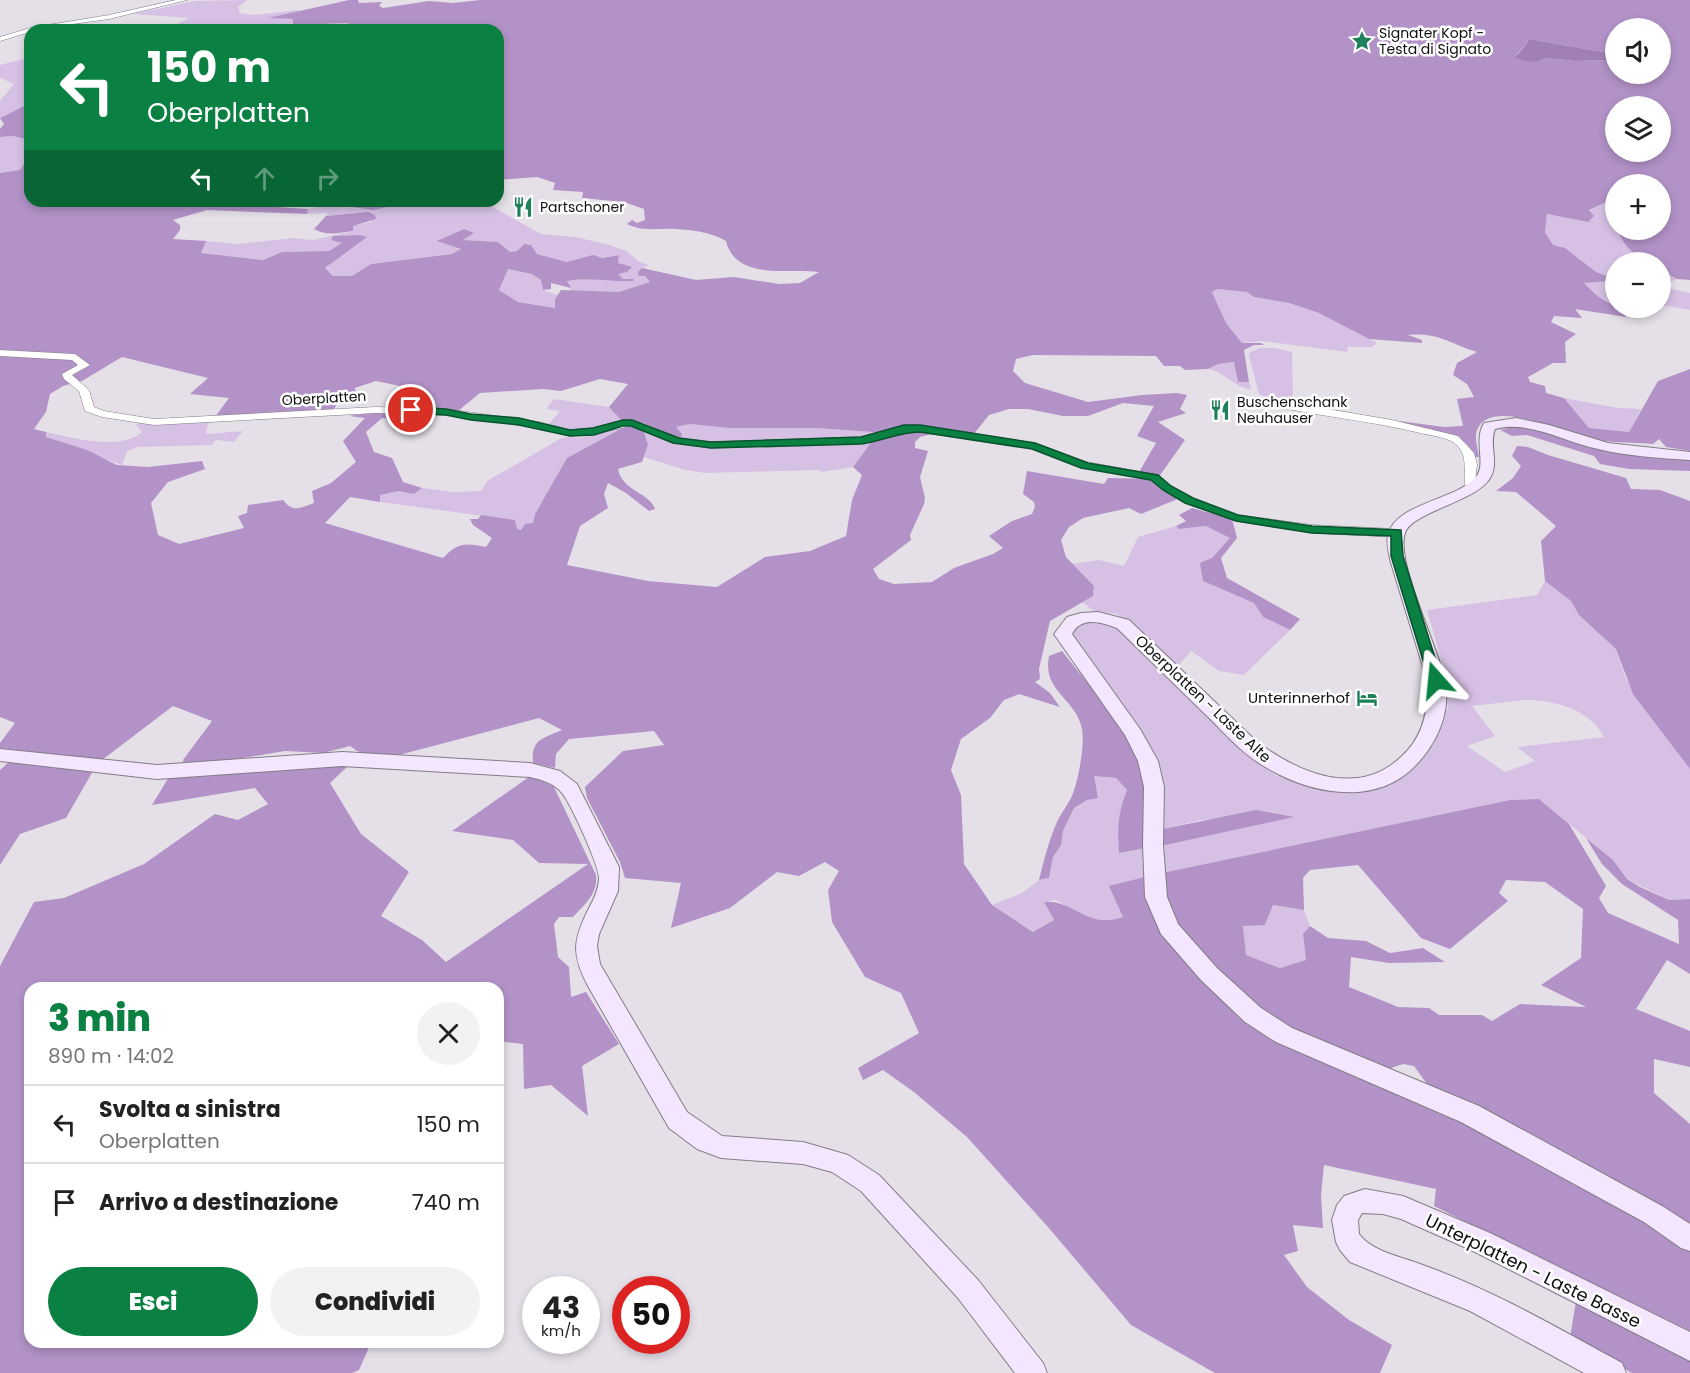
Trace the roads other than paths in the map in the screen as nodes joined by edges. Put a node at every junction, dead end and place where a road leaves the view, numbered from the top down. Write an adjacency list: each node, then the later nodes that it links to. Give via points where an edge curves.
1 (184, 0): 2 (street)
2 (67, 24)
3 (24, 32): 4 (street)
4 (0, 39)
5 (0, 353): 9 (street, Oberplatten, via 78,359 85,365 67,374 84,390 89,409 154,423 393,409 454,413 570,433 632,423 677,441 729,445 861,440 904,428 920,429 1035,446 1085,465 1154,477 1189,501 1236,518 1312,530)
6 (1269, 402): 8 (street, via 1454,438 1472,457)
7 (1690, 456): 8 (main road, via 1598,445 1531,425 1498,423 1486,430 1488,469)
8 (1471, 488): 9 (main road, via 1405,522)
9 (1396, 533): 11 (main road, Oberplatten - Laste Alte, via 1397,556 1436,680 1438,699 1425,742 1403,768 1385,780 1340,785 1287,773 1265,760 1123,624 1090,616 1066,626 1063,634 1068,644 1133,733 1148,761 1154,787 1152,845 1156,897 1169,928 1209,974 1253,1015 1284,1035 1470,1114)
10 (0, 755): 13 (main road, via 157,772 342,759 530,770 553,776 570,789 609,867 608,895 588,933 587,958 678,1120 721,1147 803,1153 839,1163 870,1183 968,1289)
11 (1690, 1239)
12 (1690, 1347): 14 (main road, Unterplatten - Laste Basse, via 1496,1248 1396,1206 1356,1201 1346,1210 1346,1236 1366,1258 1454,1290)
13 (1033, 1373)
14 (1612, 1373)

